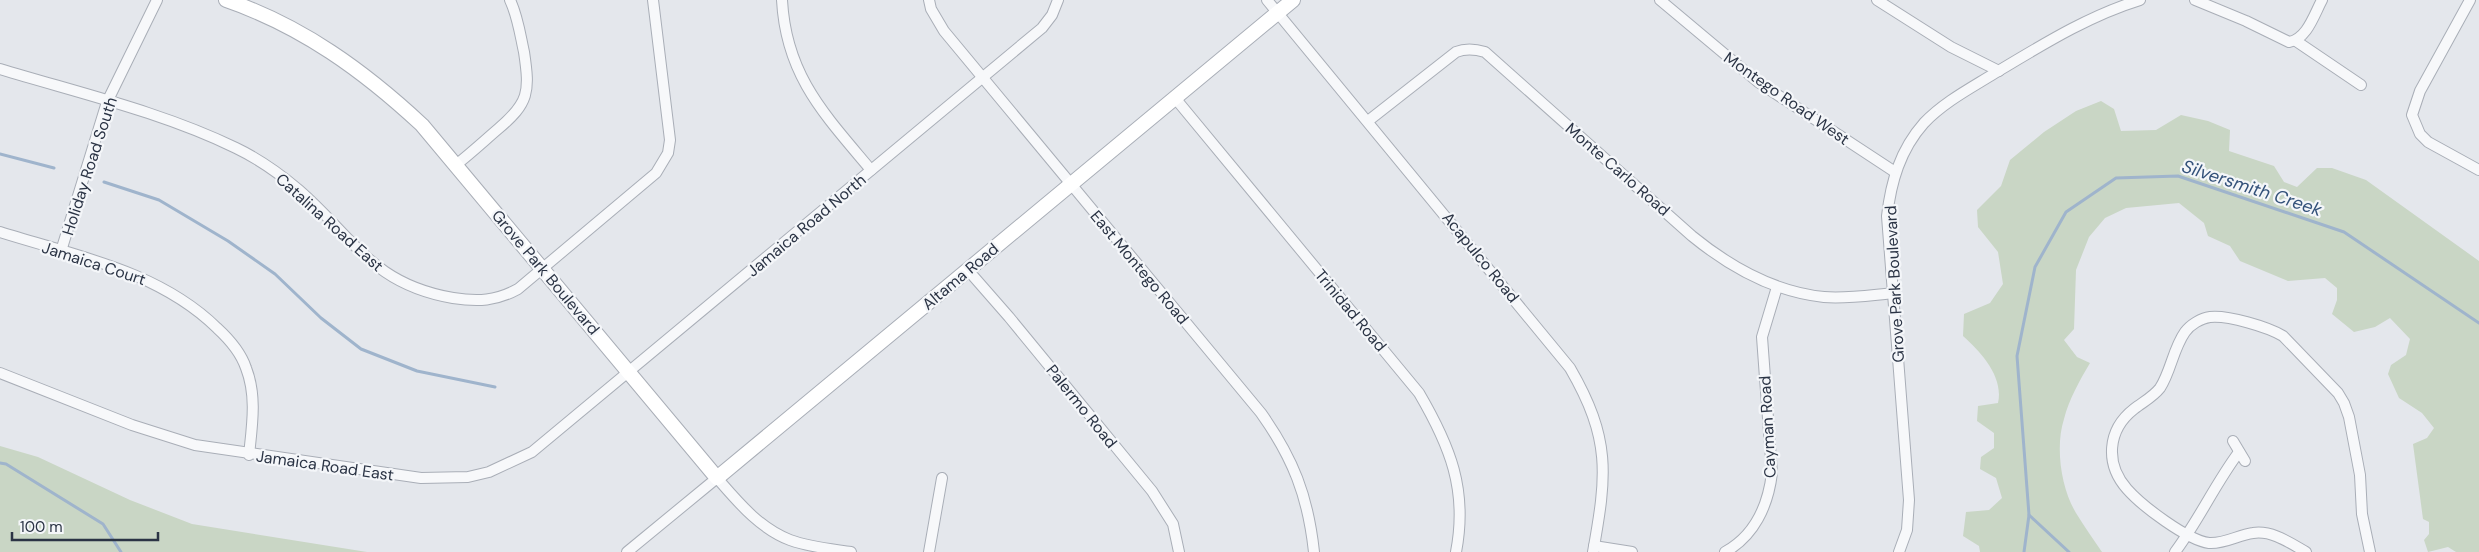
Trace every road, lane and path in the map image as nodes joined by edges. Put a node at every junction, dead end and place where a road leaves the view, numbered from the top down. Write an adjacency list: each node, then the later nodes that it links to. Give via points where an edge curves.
1 (157, 0): 23 (street, Holiday Road South)
2 (226, 0): 25 (street, Grove Park Boulevard, via 302,34 364,74 422,125)
3 (510, 0): 25 (street, via 519,26 527,74 526,94 508,123)
4 (653, 0): 32 (street, Catalina Road East, via 670,129 668,153 656,173)
5 (782, 0): 26 (street, via 787,36 800,75 824,114)
6 (929, 0): 20 (street, East Montego Road, via 940,25)
7 (1058, 0): 20 (street, Jamaica Road North, via 1042,28)
8 (1267, 0): 16 (street, Acapulco Road)
9 (1293, 0): 16 (street, Altama Road)
10 (1660, 0): 28 (street, Montego Road West, via 1758,82)
11 (1877, 0): 19 (street, via 1930,34)
12 (2140, 0): 19 (street, Grove Park Boulevard, via 2077,25)
13 (2195, 0): 17 (street, via 2246,20 2282,41)
14 (2322, 0): 17 (street, via 2303,35)
15 (2470, 0): 27 (street, via 2413,108 2414,123 2428,142)
16 (1278, 13): 22 (street, Altama Road); 24 (street, Acapulco Road)
17 (2296, 41): 21 (street)
18 (0, 69): 23 (street, Catalina Road East)
19 (1999, 71): 28 (street, Grove Park Boulevard, via 1954,98 1924,123)
20 (982, 77): 26 (street, Jamaica Road North); 29 (street, East Montego Road)
21 (2361, 85)
22 (1174, 98): 29 (street, Altama Road); 49 (street, Trinidad Road, via 1419,393 1443,435 1458,481 1461,508)
23 (108, 102): 31 (street, Holiday Road South); 32 (street, Catalina Road East, via 196,130 256,159 299,190 380,270 422,291 473,302 489,300 503,297)
24 (1368, 121): 34 (street, Monte Carlo Road, via 1456,52 1465,49 1485,52 1713,253); 43 (street, Acapulco Road, via 1546,336 1583,390 1600,436 1604,466)
25 (457, 164): 32 (street, Grove Park Boulevard)
26 (871, 170): 36 (street, Jamaica Road North)
27 (2479, 170)
28 (1895, 172): 35 (street, Grove Park Boulevard, via 1887,216)
29 (1071, 184): 33 (street, Altama Road); 48 (street, East Montego Road, via 1276,435 1303,490)
30 (0, 232): 31 (street, Jamaica Court)
31 (61, 251): 39 (street, Jamaica Court, via 137,274 161,286 204,315 223,334 246,367 252,387 254,409)
32 (543, 268): 36 (street, Grove Park Boulevard)
33 (967, 270): 40 (street, Altama Road); 47 (street, Palermo Road, via 1152,491 1173,524)
34 (1777, 287): 35 (street, Monte Carlo Road, via 1823,297); 51 (street, Cayman Road, via 1762,337 1772,473 1770,489 1758,520)
35 (1894, 293): 52 (street, Grove Park Boulevard, via 1910,500 1907,530)
36 (629, 372): 39 (street, Jamaica Road East, via 532,452 510,464 468,477 421,478); 40 (street, Grove Park Boulevard)
37 (0, 374): 39 (street, Jamaica Road East, via 169,438)
38 (2232, 441): 42 (street, via 2242,457 2219,479)
39 (249, 455)
40 (717, 478): 44 (street, Altama Road); 45 (street, Grove Park Boulevard, via 753,517 772,532 791,540)
41 (942, 478): 46 (street)
42 (2187, 536): 53 (street); 54 (street, via 2222,542 2253,533 2267,534); 55 (street, via 2128,490 2118,477 2111,447 2123,419 2159,389 2186,331 2209,317 2222,317 2273,330 2283,336 2338,393 2349,417)
43 (1594, 549): 50 (street)
44 (628, 552)
45 (851, 552)
46 (929, 552)
47 (1179, 552)
48 (1314, 552)
49 (1456, 552)
50 (1632, 552)
51 (1725, 552)
52 (1899, 552)
53 (2175, 552)
54 (2306, 552)
55 (2370, 552)

